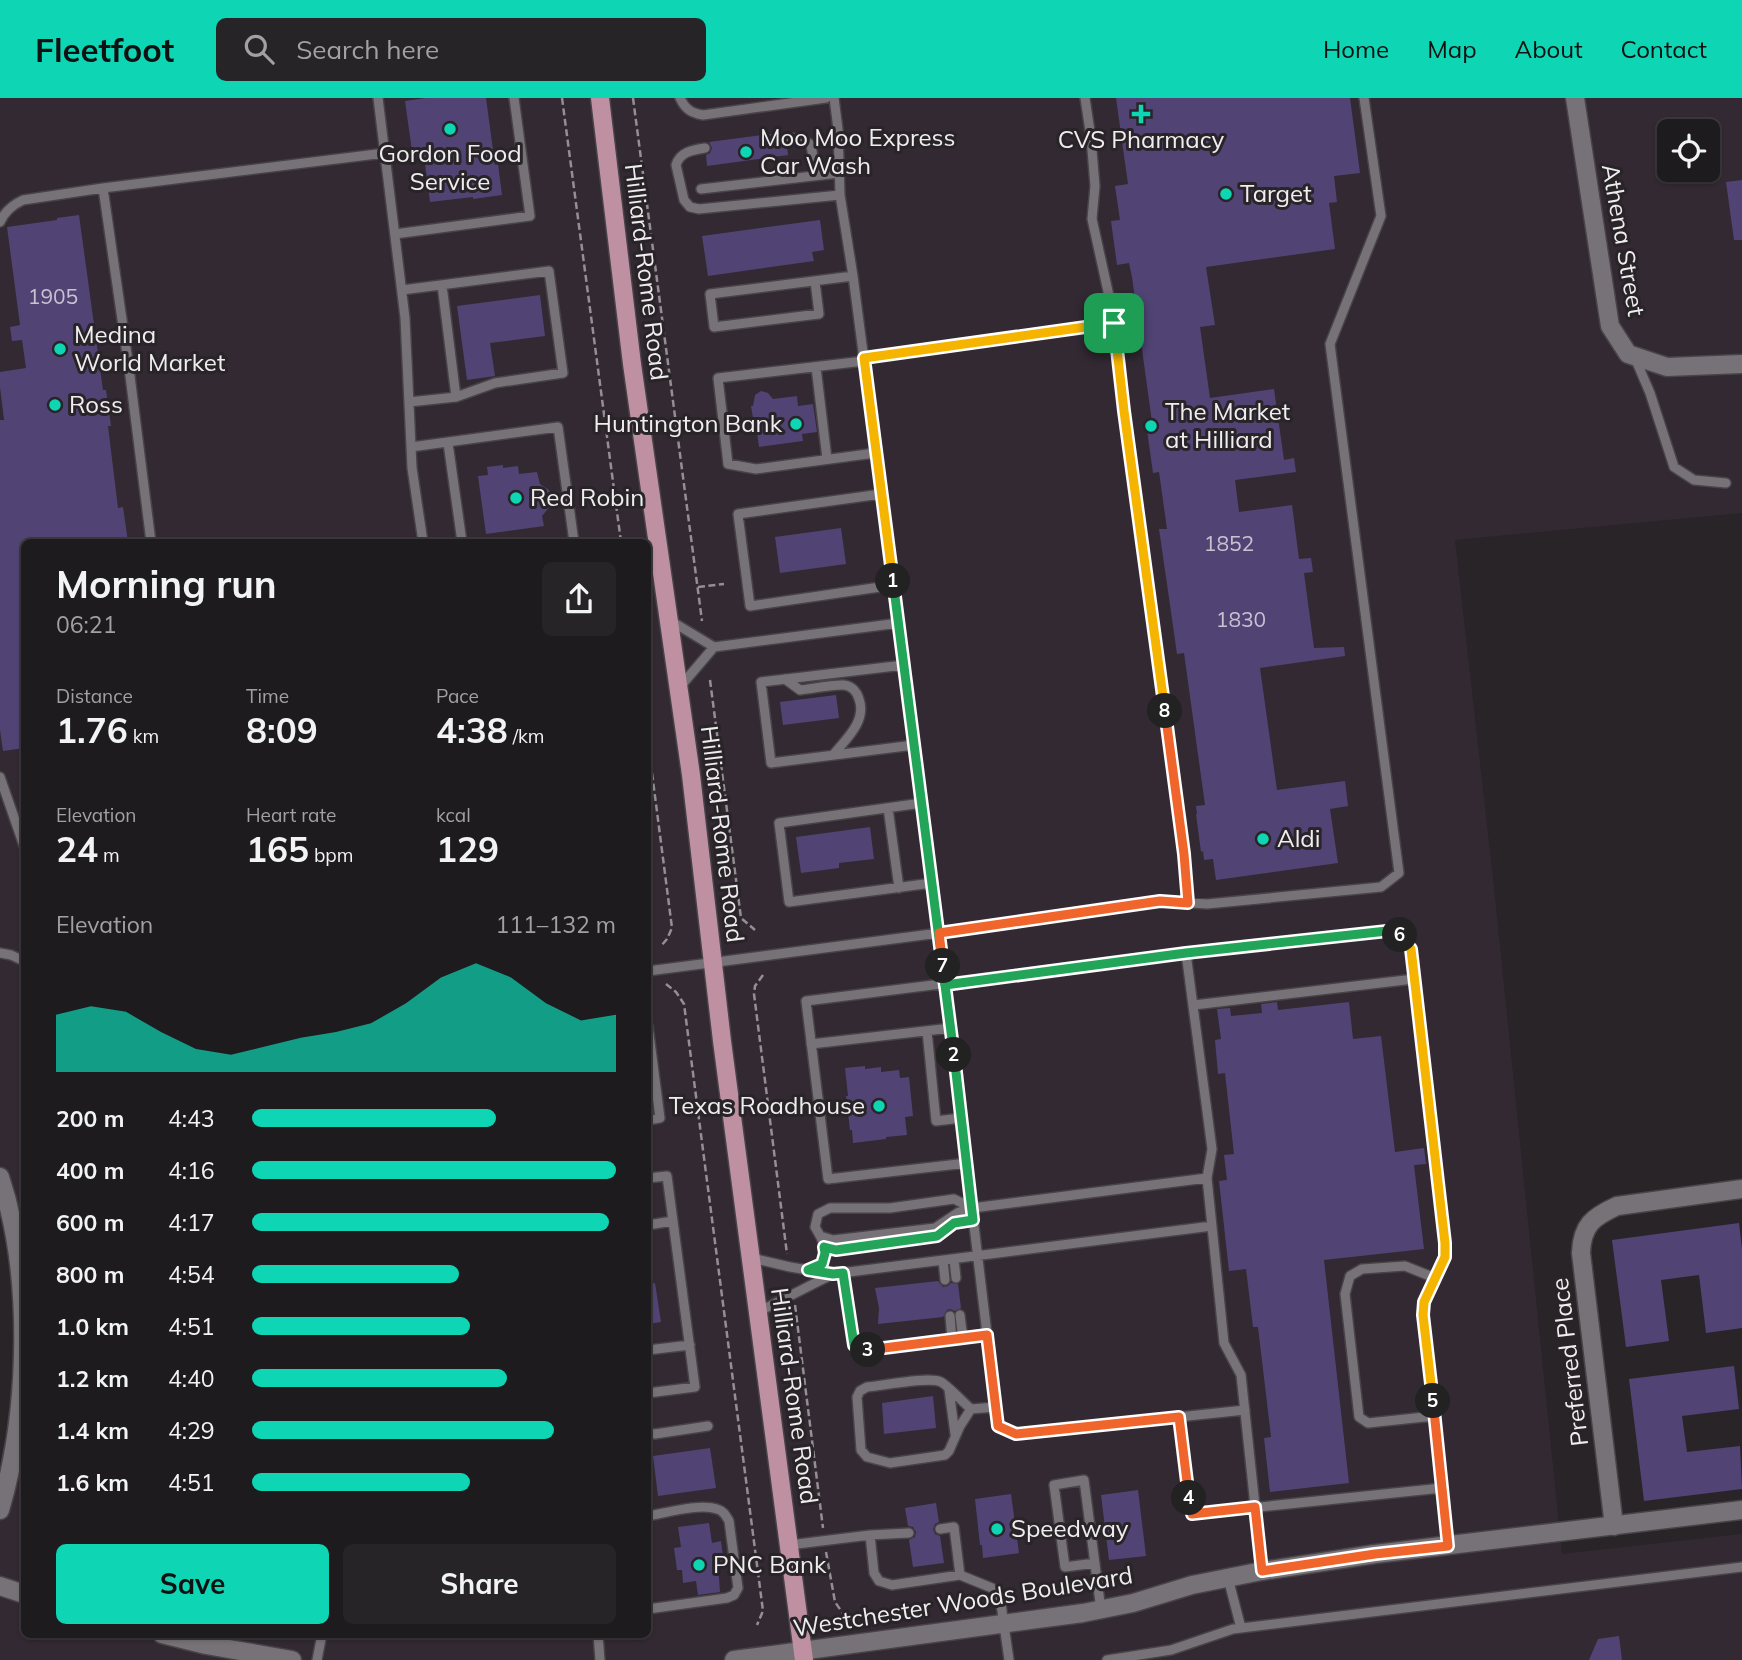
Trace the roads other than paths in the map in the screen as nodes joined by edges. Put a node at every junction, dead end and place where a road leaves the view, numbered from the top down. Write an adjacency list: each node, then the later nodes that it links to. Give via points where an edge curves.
1 (378, 98): 13 (lane)
2 (514, 98): 20 (lane, via 530,216)
3 (600, 98): 43 (main road, Hilliard-Rome Road)
4 (680, 98): 10 (lane, via 684,107 703,115)
5 (826, 98): 10 (lane)
6 (834, 98): 14 (lane)
7 (1085, 98): 25 (lane, via 1095,186 1092,219)
8 (1364, 98): 57 (lane, via 1381,216 1330,344 1399,873 1381,887)
9 (1575, 98): 26 (street, Athena Street, via 1610,326)
10 (797, 100)
11 (786, 139): 15 (lane, via 803,139 811,145)
12 (705, 148): 18 (lane, via 677,160 684,200 690,207)
13 (385, 153): 16 (lane); 20 (lane)
14 (839, 173): 15 (lane); 18 (lane)
15 (816, 175): 17 (lane)
16 (103, 188): 19 (lane, via 23,200 12,205); 38 (lane)
17 (701, 190)
18 (840, 195): 21 (lane)
19 (0, 222)
20 (395, 234): 24 (lane)
21 (853, 276): 22 (lane); 27 (lane)
22 (815, 281): 22 (lane, via 819,314 714,327 710,295)
23 (442, 285): 24 (lane); 30 (lane); 30 (lane, via 550,271 564,373 495,383)
24 (402, 290): 31 (lane)
25 (1114, 323): 27 (lane); 57 (lane)
26 (1634, 356): 28 (street, via 1667,367); 36 (lane, via 1674,467 1694,480)
27 (864, 359): 29 (lane); 34 (lane)
28 (1742, 364)
29 (816, 367): 35 (lane); 35 (lane, via 719,378 728,464 756,469)
30 (456, 397): 31 (lane)
31 (409, 402): 33 (lane)
32 (448, 443): 33 (lane); 40 (lane); 41 (lane, via 558,427)
33 (411, 447): 39 (lane)
34 (876, 453): 35 (lane); 37 (lane)
35 (827, 459)
36 (1726, 484)
37 (881, 494): 42 (lane); 42 (lane, via 738,514 750,607)
38 (151, 539)
39 (423, 539)
40 (462, 539)
41 (575, 539)
42 (894, 585): 44 (lane)
43 (669, 620): 45 (lane); 48 (main road, Hilliard-Rome Road)
44 (899, 623): 45 (lane); 46 (lane)
45 (714, 647): 48 (lane)
46 (904, 664): 47 (lane); 49 (lane)
47 (785, 679): 50 (lane, via 800,690 844,685 857,693 860,722); 50 (lane, via 761,682 771,763)
48 (678, 688): 62 (main road, Hilliard-Rome Road)
49 (914, 745): 50 (lane); 52 (lane)
50 (834, 755)
51 (0, 777): 54 (lane)
52 (922, 803): 53 (lane); 55 (lane)
53 (888, 808): 56 (lane); 56 (lane, via 779,823 789,902)
54 (21, 837)
55 (932, 884): 56 (lane); 58 (lane)
56 (899, 888)
57 (1188, 903): 58 (lane, via 1160,901)
58 (939, 933): 62 (lane); 65 (lane)
59 (0, 953): 61 (lane)
60 (1186, 953): 64 (lane, via 1387,931 1402,936 1411,949); 65 (lane); 66 (lane)
61 (21, 960)
62 (713, 962): 63 (lane); 86 (main road, Hilliard-Rome Road)
63 (651, 971)
64 (1414, 979): 66 (lane); 93 (lane, via 1445,1243 1445,1257)
65 (945, 985): 67 (lane); 69 (lane, via 806,1001)
66 (1194, 1005): 76 (lane, via 1212,1149)
67 (951, 1028): 68 (lane); 71 (lane)
68 (927, 1031): 69 (lane); 71 (lane, via 936,1121)
69 (811, 1044): 73 (lane, via 828,1179)
70 (651, 1062): 72 (lane, via 660,1118)
71 (961, 1118): 73 (lane)
72 (651, 1120)
73 (967, 1163): 78 (lane)
74 (0, 1177): 97 (street, via 18,1263)
75 (651, 1178): 80 (lane, via 667,1176)
76 (1208, 1178): 78 (lane); 82 (lane)
77 (1742, 1189): 118 (street, Preferred Place, via 1617,1206 1589,1223 1582,1238)
78 (972, 1208): 79 (lane); 83 (lane, via 935,1228 833,1240); 83 (lane, via 954,1199 890,1208 830,1208 818,1214 815,1227)
79 (973, 1220): 84 (lane, via 954,1223 937,1236 836,1250); 85 (lane)
80 (673, 1221): 81 (lane); 100 (lane)
81 (651, 1225)
82 (1212, 1226): 85 (lane); 107 (lane, via 1224,1343 1241,1375)
83 (820, 1236): 84 (lane)
84 (824, 1247): 89 (lane, via 822,1264)
85 (978, 1256): 87 (lane); 98 (lane)
86 (752, 1258): 89 (lane); 95 (main road, Hilliard-Rome Road)
87 (954, 1259): 88 (lane); 92 (lane)
88 (943, 1260): 90 (lane); 94 (lane)
89 (808, 1270): 91 (lane)
90 (843, 1273): 91 (lane); 99 (lane, via 854,1345 868,1350)
91 (833, 1274): 95 (lane)
92 (956, 1278)
93 (1435, 1278): 108 (lane, via 1423,1315); 108 (lane, via 1405,1266 1362,1269 1350,1276 1345,1294 1359,1417 1368,1423)
94 (945, 1280)
95 (758, 1312): 122 (main road, Hilliard-Rome Road)
96 (955, 1316): 99 (lane)
97 (21, 1321)
98 (987, 1335): 99 (lane); 105 (lane)
99 (957, 1340)
100 (690, 1345): 101 (lane); 104 (lane, via 695,1387)
101 (651, 1350)
102 (21, 1380): 115 (street)
103 (950, 1390): 106 (lane); 112 (lane); 112 (lane, via 944,1383 928,1380 860,1391 856,1404 861,1450 867,1457 890,1463 945,1455)
104 (651, 1393)
105 (996, 1407): 106 (lane); 109 (lane, via 998,1426 1016,1434)
106 (971, 1409): 112 (lane)
107 (1245, 1410): 109 (lane); 114 (lane)
108 (1434, 1416): 113 (lane)
109 (1179, 1417): 114 (lane, via 1192,1514)
110 (708, 1426): 111 (lane)
111 (651, 1433)
112 (955, 1436)
113 (1442, 1488): 114 (lane); 123 (lane)
114 (1255, 1507): 126 (lane)
115 (0, 1510)
116 (1742, 1510): 118 (street)
117 (651, 1516): 131 (lane, via 719,1509 729,1521 738,1588 727,1598)
118 (1614, 1526): 123 (street, Westchester Woods Boulevard)
119 (940, 1529): 127 (lane, via 954,1527)
120 (908, 1533): 121 (lane)
121 (870, 1535): 122 (lane); 127 (lane, via 879,1581 892,1585)
122 (789, 1545): 138 (main road, Hilliard-Rome Road)
123 (1448, 1546): 126 (street, Westchester Woods Boulevard)
124 (1095, 1563): 124 (lane, via 1065,1567 1054,1485 1084,1480); 132 (lane)
125 (1742, 1567): 134 (lane)
126 (1262, 1571): 128 (street, Westchester Woods Boulevard)
127 (960, 1575): 133 (lane, via 992,1588 1000,1597)
128 (1228, 1578): 132 (street, Westchester Woods Boulevard); 134 (lane)
129 (0, 1586): 130 (street)
130 (21, 1593)
131 (651, 1609)
132 (1101, 1610): 133 (street, Westchester Woods Boulevard)
133 (1004, 1624): 138 (street, Westchester Woods Boulevard); 143 (lane)
134 (1241, 1628): 144 (lane, via 1171,1650)
135 (178, 1638): 139 (street)
136 (321, 1638): 140 (lane)
137 (598, 1638): 141 (lane)
138 (804, 1656): 142 (street, Westchester Woods Boulevard)
139 (292, 1660)
140 (317, 1660)
141 (600, 1660)
142 (734, 1660)
143 (1009, 1660)
144 (1107, 1660)

